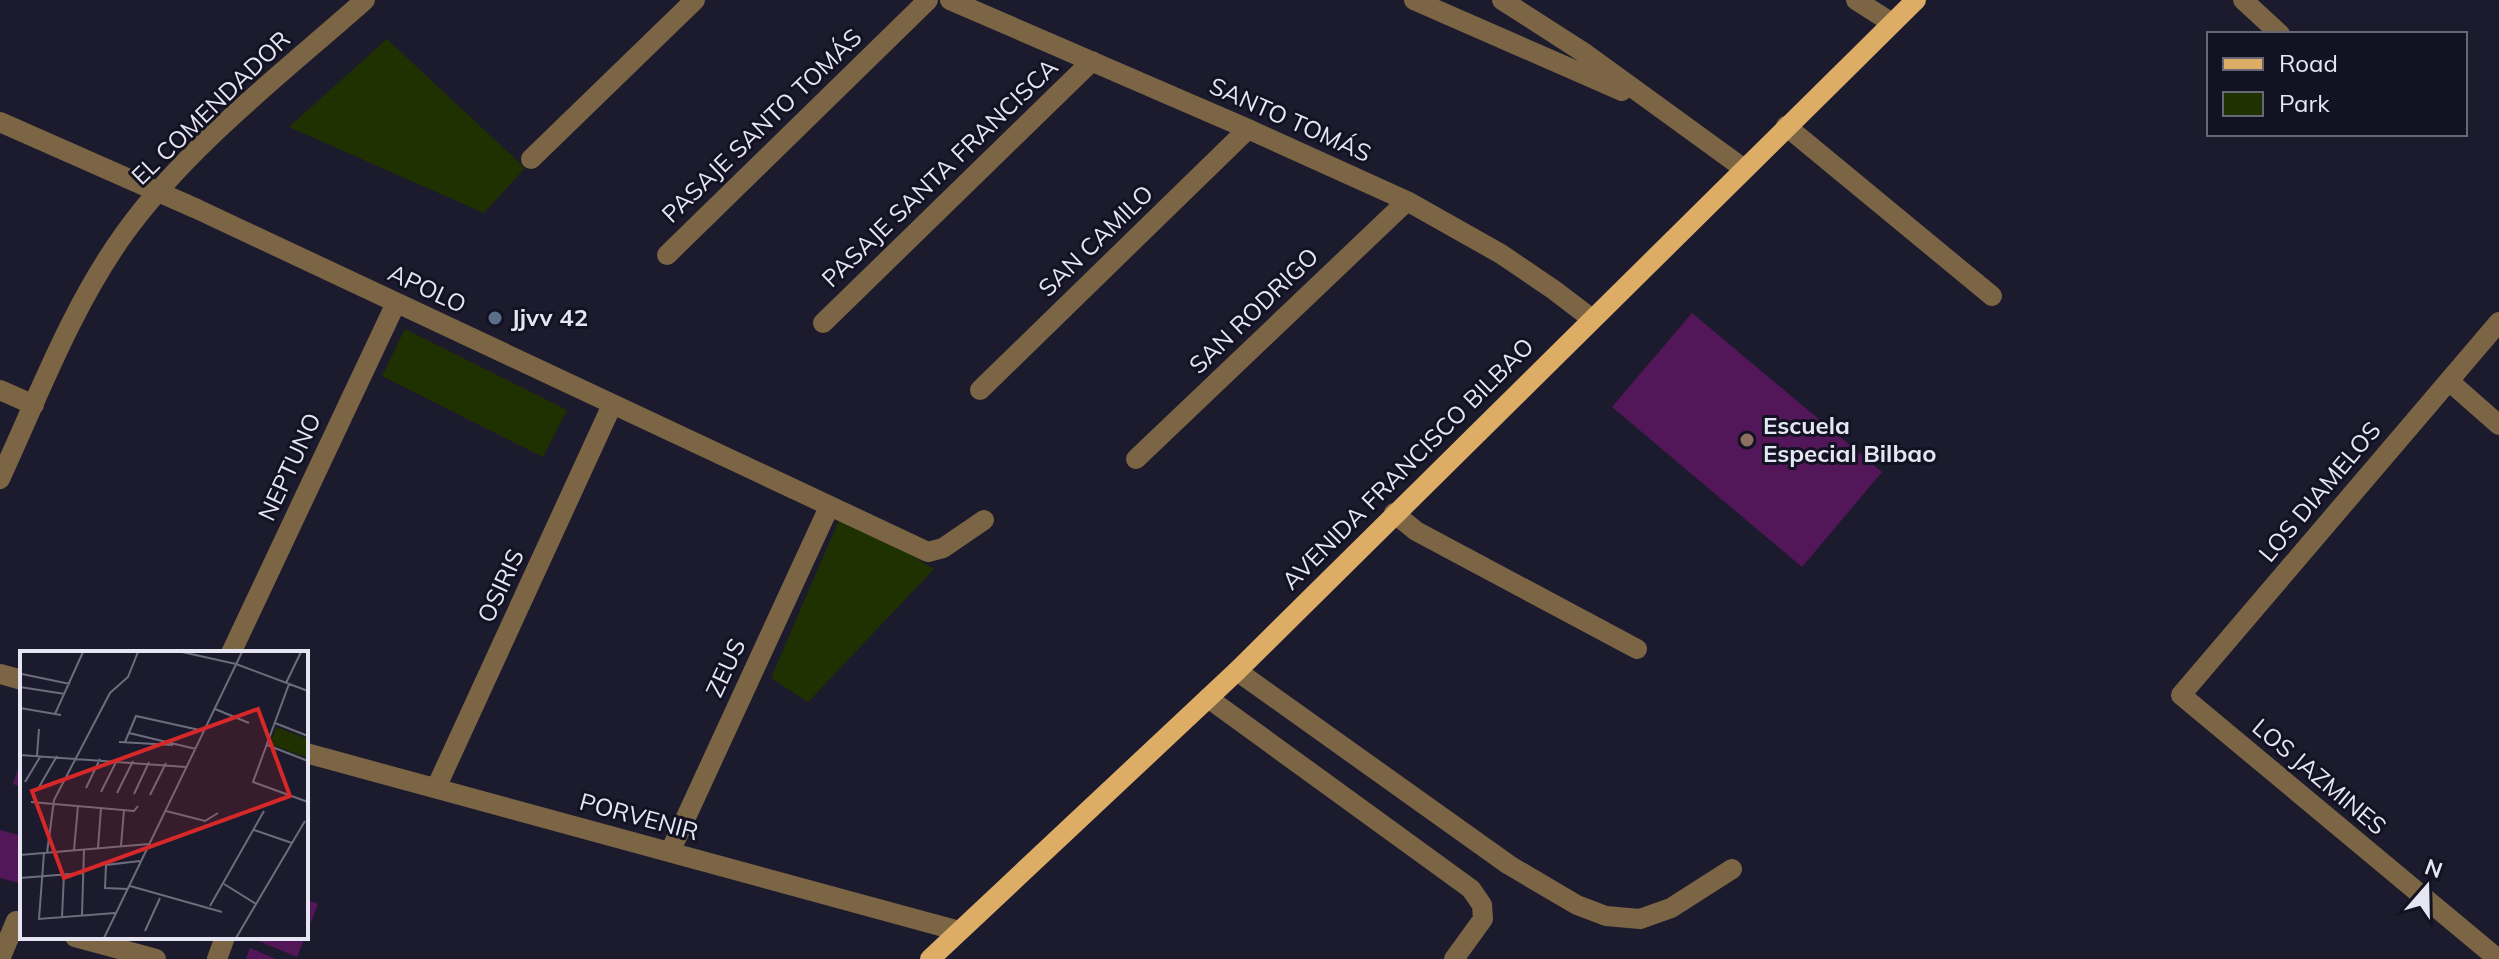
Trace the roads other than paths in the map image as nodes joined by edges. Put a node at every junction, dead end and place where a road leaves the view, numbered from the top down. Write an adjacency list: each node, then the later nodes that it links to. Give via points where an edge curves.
1 (365, 0): 19 (street, EL COMENDADOR)
2 (695, 0): 17 (street)
3 (928, 0): 21 (street, PASAJE SANTO TOMÁS)
4 (950, 0): 12 (street, SANTO TOMÁS)
5 (1414, 0): 13 (street)
6 (1502, 0): 13 (street)
7 (1856, 0): 10 (street)
8 (1916, 0): 10 (main road, AVENIDA FRANCISCO BILBAO)
9 (2243, 0): 11 (street)
10 (1892, 23): 15 (main road, AVENIDA FRANCISCO BILBAO)
11 (2278, 32)
12 (1092, 61): 16 (street, SANTO TOMÁS); 26 (street, PASAJE SANTA FRANCISCA)
13 (1663, 109): 18 (street)
14 (0, 122): 19 (street, APOLO)
15 (1786, 126): 18 (main road, AVENIDA FRANCISCO BILBAO); 22 (street)
16 (1248, 129): 20 (street, SANTO TOMÁS); 29 (street, SAN CAMILO)
17 (531, 159)
18 (1743, 168): 24 (main road, AVENIDA FRANCISCO BILBAO)
19 (158, 192): 23 (street, APOLO); 30 (street, EL COMENDADOR, via 96,277)
20 (1407, 201): 24 (street, SANTO TOMÁS, via 1501,254); 33 (street, SAN RODRIGO)
21 (667, 255)
22 (1992, 296)
23 (396, 303): 31 (street, APOLO); 39 (street, NEPTUNO)
24 (1592, 319): 36 (main road, AVENIDA FRANCISCO BILBAO)
25 (2499, 322): 27 (street, LOS DIAMELOS)
26 (823, 323)
27 (2449, 381): 32 (street); 43 (street, LOS DIAMELOS)
28 (0, 390): 30 (street)
29 (980, 390)
30 (34, 405): 34 (street, EL COMENDADOR)
31 (612, 405): 35 (street, APOLO); 46 (street, OSIRIS)
32 (2499, 425)
33 (1136, 459)
34 (0, 479)
35 (829, 507): 37 (street, APOLO, via 928,552); 47 (street, ZEUS)
36 (1394, 513): 38 (street, via 1416,531); 40 (main road, AVENIDA FRANCISCO BILBAO)
37 (984, 520)
38 (1637, 649)
39 (232, 651)
40 (1237, 671): 44 (main road, AVENIDA FRANCISCO BILBAO); 48 (street, via 1509,865 1577,905 1606,916 1640,919 1671,908)
41 (0, 674): 42 (street)
42 (20, 679)
43 (2181, 695): 58 (street, LOS JAZMINES)
44 (1208, 698): 50 (main road, AVENIDA FRANCISCO BILBAO); 57 (street, via 1471,889 1482,905 1483,919)
45 (308, 754): 46 (street, PORVENIR)
46 (436, 788): 47 (street, PORVENIR)
47 (670, 852): 50 (street, PORVENIR)
48 (1732, 869)
49 (13, 920): 53 (street)
50 (959, 931): 56 (main road, AVENIDA FRANCISCO BILBAO)
51 (82, 939): 54 (street)
52 (224, 939): 55 (street)
53 (0, 959)
54 (156, 959)
55 (217, 959)
56 (930, 959)
57 (1454, 959)
58 (2498, 959)

